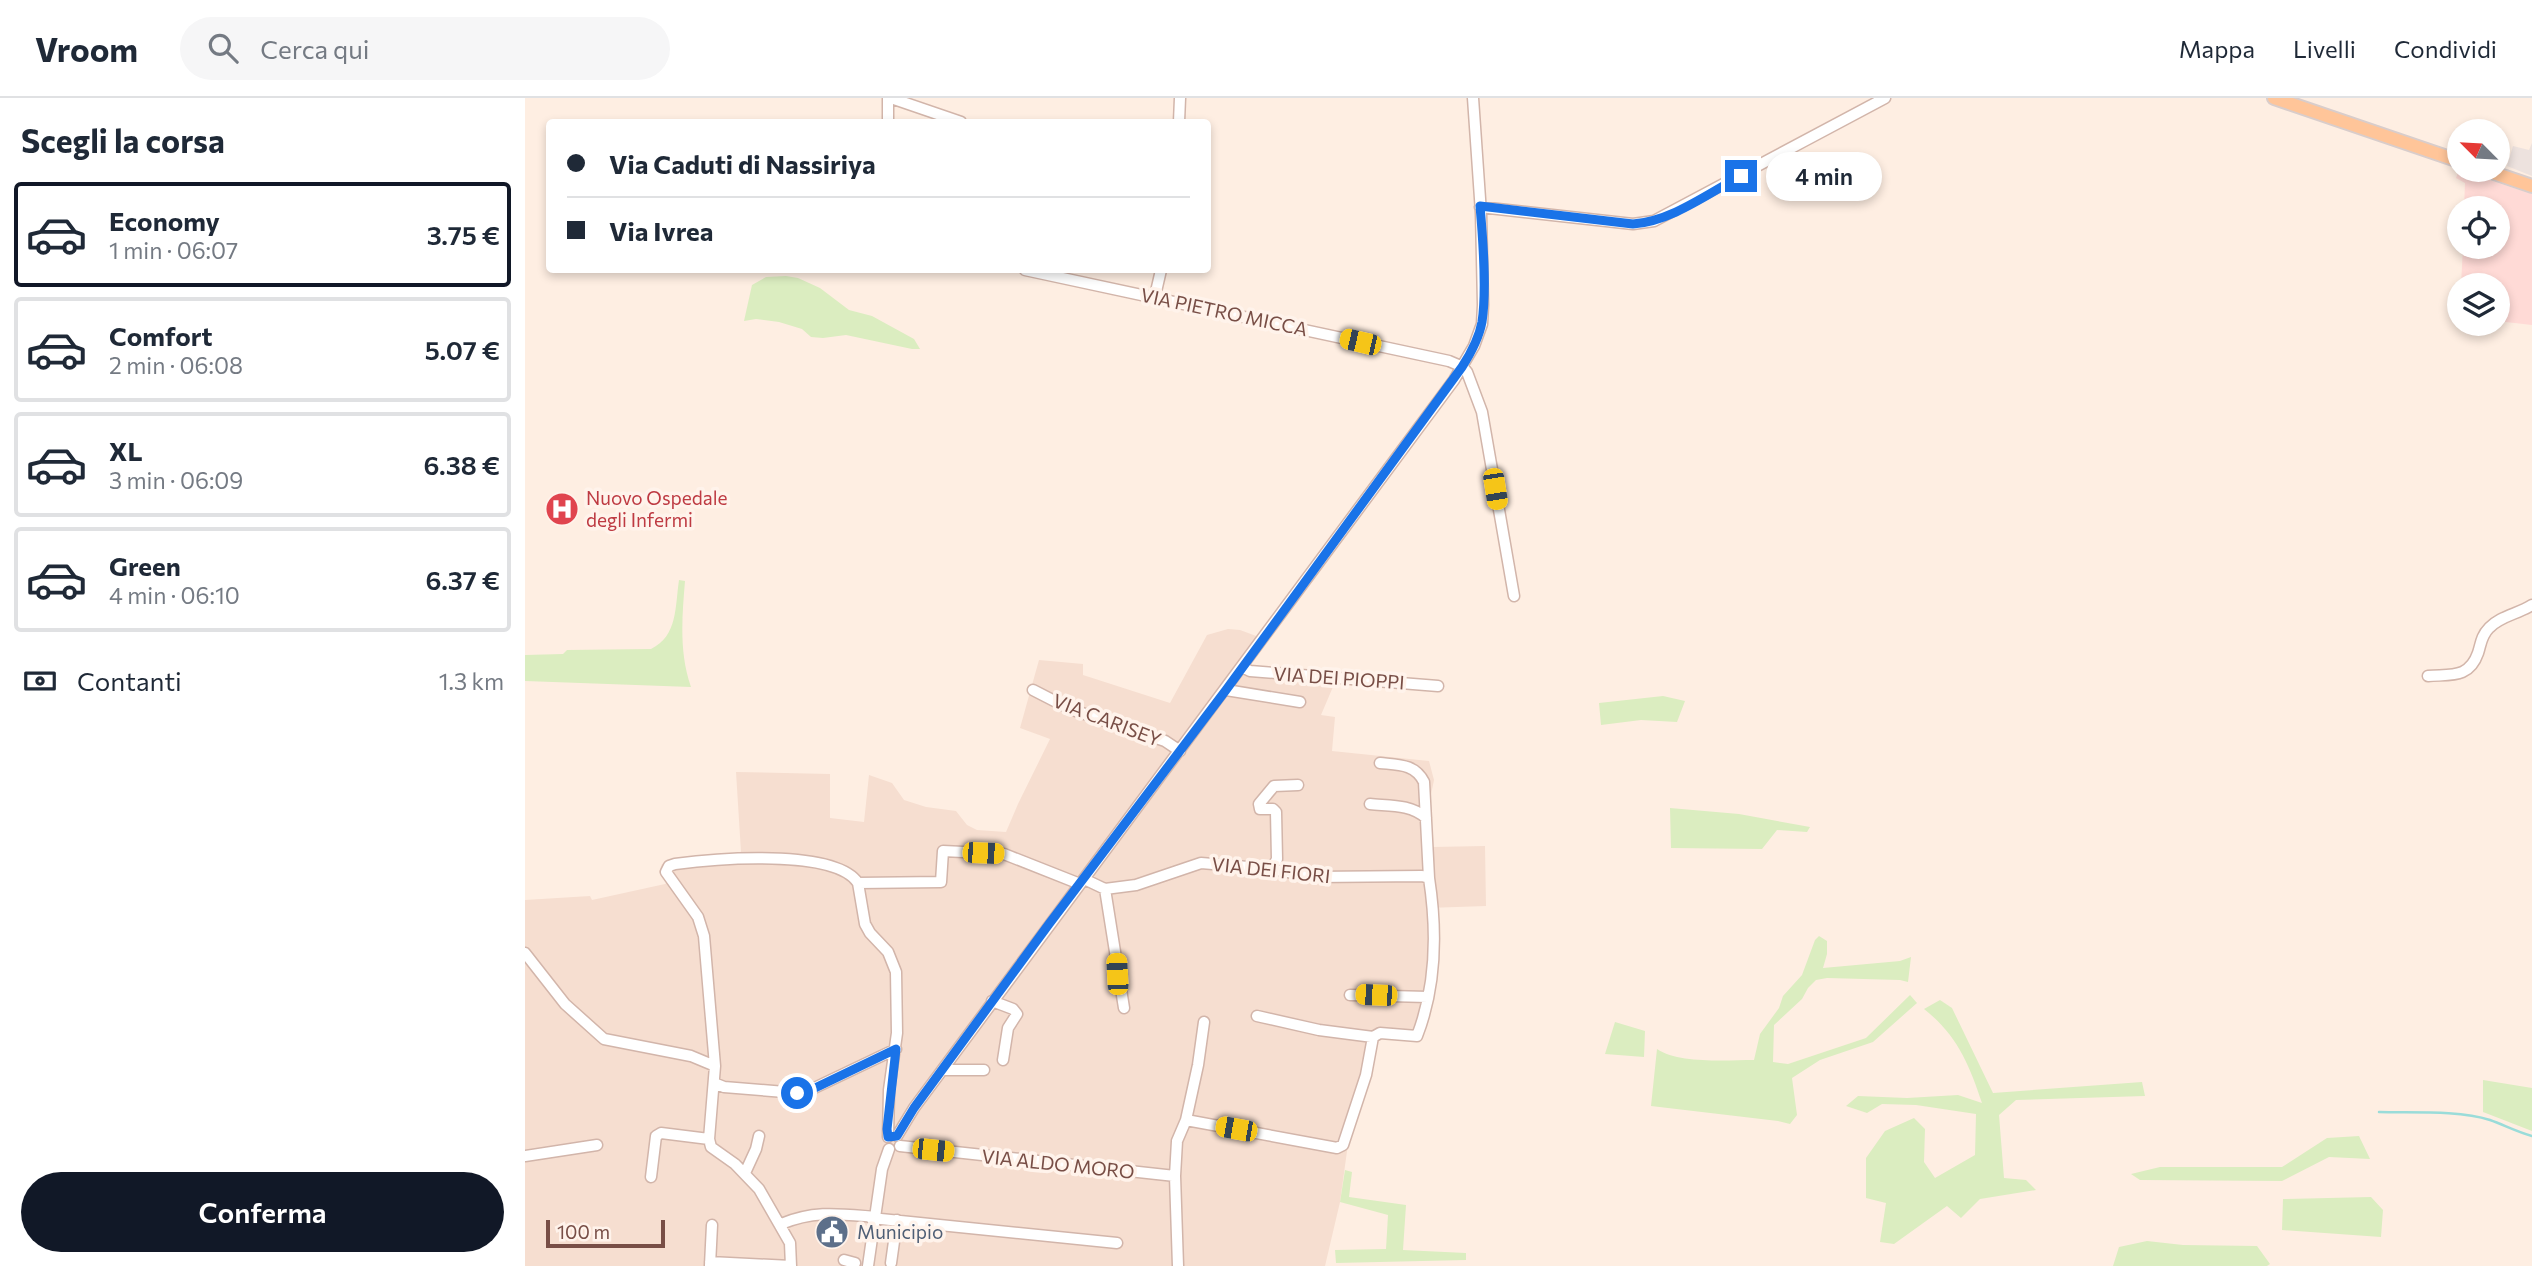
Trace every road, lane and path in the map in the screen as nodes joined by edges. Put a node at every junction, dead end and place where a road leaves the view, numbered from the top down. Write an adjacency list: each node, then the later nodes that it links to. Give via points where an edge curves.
1 (889, 98): 6 (street); 7 (street)
2 (1180, 98): 8 (street)
3 (1473, 98): 12 (street)
4 (2274, 98): 9 (main road)
5 (1878, 99): 12 (street, via 1654,221 1633,224)
6 (888, 119)
7 (952, 119)
8 (1179, 119)
9 (2447, 157)
10 (2510, 178): 11 (main road)
11 (2532, 186)
12 (1480, 206): 16 (street, via 1482,324)
13 (1040, 273): 15 (street, VIA PIETRO MICCA)
14 (1160, 273): 15 (street)
15 (1155, 296): 16 (street, VIA PIETRO MICCA)
16 (1462, 367): 17 (street, via 1482,412); 19 (street)
17 (1514, 596)
18 (2532, 605): 20 (street, via 2490,627 2470,668 2459,674)
19 (1242, 667): 21 (street, VIA DEI PIOPPI); 23 (street)
20 (2428, 676)
21 (1438, 686)
22 (1033, 690): 25 (street, VIA CARISEY)
23 (1226, 690): 24 (street); 25 (street)
24 (1300, 702)
25 (1180, 751): 32 (street)
26 (1380, 763): 29 (street, via 1411,767 1420,773)
27 (1298, 785): 30 (street, via 1275,786 1259,804 1260,809 1276,812 1277,859)
28 (1370, 804): 29 (street, via 1407,807)
29 (1426, 818): 31 (street)
30 (1272, 869): 31 (street, VIA DEI FIORI, via 1315,877); 34 (street, VIA DEI FIORI, via 1201,863 1151,881)
31 (1429, 878): 37 (street, via 1434,921)
32 (1082, 881): 33 (street, via 1004,854 943,851 941,882); 34 (street); 38 (street)
33 (858, 883): 43 (street, via 865,924 888,952 896,972); 45 (street, via 847,872 779,859 713,859 669,866 666,872 698,916 704,936)
34 (1105, 889): 39 (street)
35 (525, 953): 45 (street, via 565,1004 604,1039 691,1056)
36 (1350, 995): 37 (street)
37 (1429, 997): 42 (street, via 1417,1037 1380,1033)
38 (992, 1001): 44 (street, via 1017,1014 1008,1028); 46 (street)
39 (1124, 1008)
40 (1257, 1016): 42 (street)
41 (1204, 1022): 49 (street)
42 (1373, 1037): 49 (street, via 1366,1074 1343,1145 1338,1148)
43 (896, 1049): 48 (street, via 797,1093); 52 (street, via 889,1090)
44 (1003, 1060)
45 (715, 1066): 48 (street)
46 (942, 1070): 47 (street); 52 (street)
47 (984, 1070)
48 (714, 1083): 51 (street)
49 (1186, 1120): 56 (street, via 1177,1141)
50 (759, 1136): 55 (street)
51 (709, 1139): 55 (street, via 711,1147); 57 (street, via 656,1136)
52 (895, 1139): 56 (street, VIA ALDO MORO); 58 (street, via 886,1144 889,1149)
53 (597, 1145): 54 (street)
54 (525, 1156)
55 (745, 1173): 60 (street)
56 (1175, 1176): 68 (street)
57 (651, 1177)
58 (873, 1218): 59 (street); 60 (street, via 831,1213); 66 (street)
59 (897, 1220): 62 (street); 64 (street)
60 (781, 1224): 67 (street, via 790,1243)
61 (712, 1225): 65 (street)
62 (1117, 1243)
63 (843, 1260): 66 (street)
64 (891, 1263)
65 (710, 1264): 67 (street)
66 (864, 1264)
67 (791, 1266)
68 (1178, 1266)

